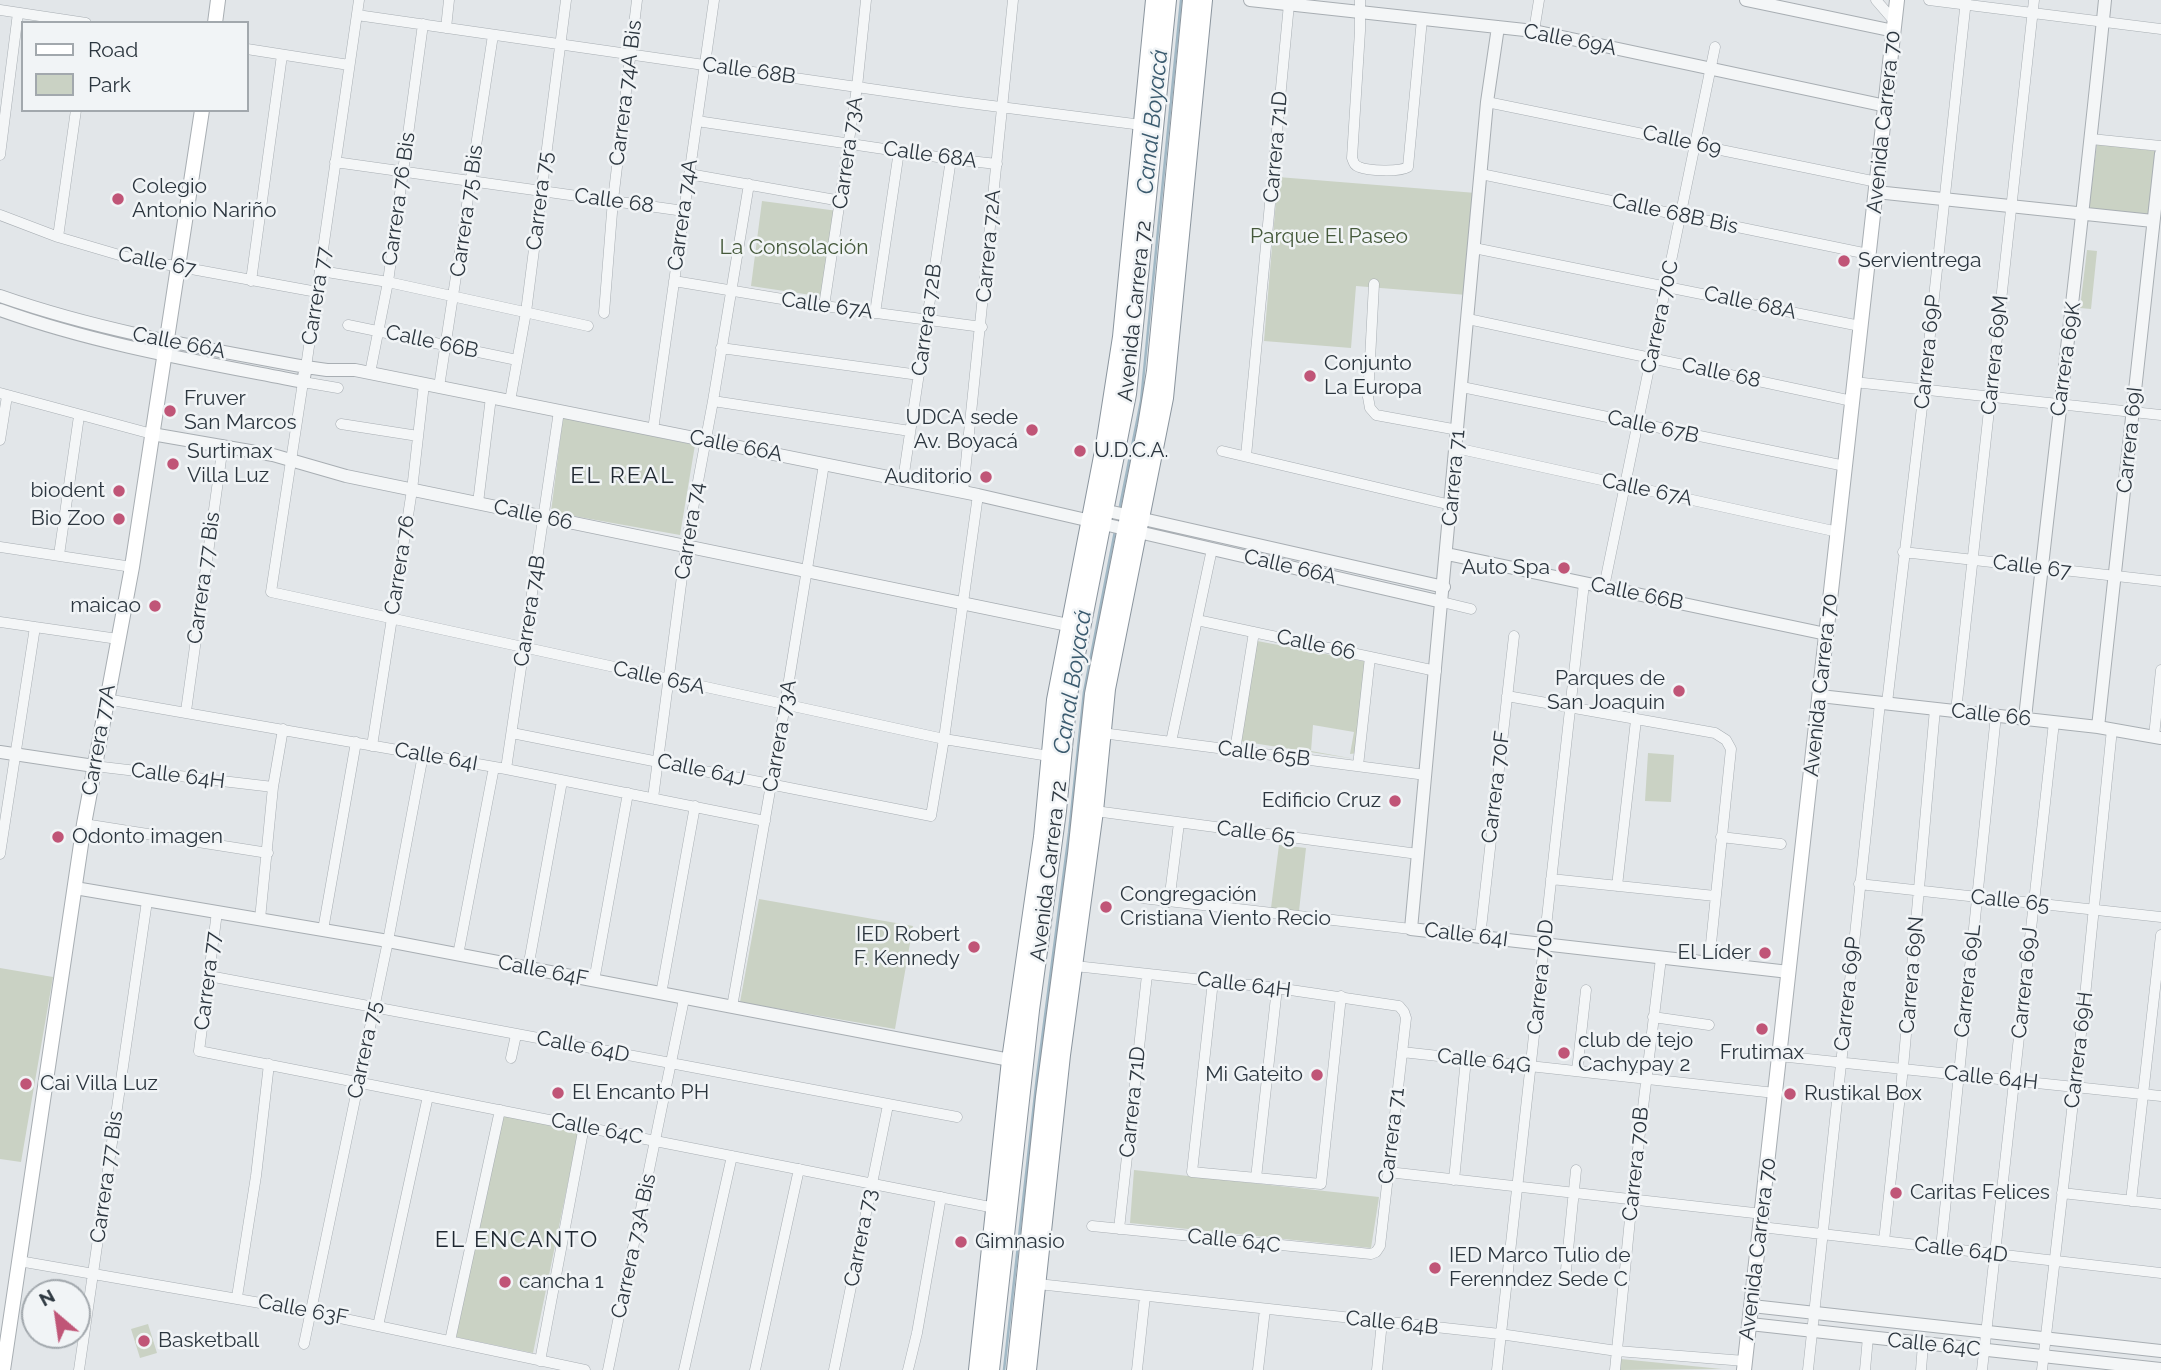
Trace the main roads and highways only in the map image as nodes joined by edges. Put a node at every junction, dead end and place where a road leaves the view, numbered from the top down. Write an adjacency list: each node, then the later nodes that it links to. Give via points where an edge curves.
1 (218, 0): 7 (main road)
2 (1154, 0): 11 (highway, Avenida Carrera 72, via 1121,337)
3 (1168, 0): 11 (highway, Avenida Carrera 72)
4 (1191, 0): 10 (highway, Avenida Carrera 72)
5 (1204, 0): 9 (highway, Avenida Carrera 72)
6 (1897, 0): 23 (main road, Avenida Carrera 70)
7 (215, 21)
8 (200, 112): 24 (main road, Carrera 77A, via 132,567 84,824)
9 (1184, 216): 10 (highway); 11 (highway, Avenida Carrera 72, via 1165,398)
10 (1167, 235): 11 (highway, Avenida Carrera 72, via 1151,401)
11 (1115, 520): 12 (highway, Avenida Carrera 72, via 1068,625 1055,700); 13 (highway, Avenida Carrera 72, via 1069,695); 14 (highway, Avenida Carrera 72, via 1112,658); 15 (highway, Avenida Carrera 72)
12 (1042, 837): 13 (highway); 17 (highway, Avenida Carrera 72)
13 (1052, 862): 16 (highway, Avenida Carrera 72)
14 (1087, 878): 15 (highway); 19 (highway, Avenida Carrera 72)
15 (1070, 898): 18 (highway, Avenida Carrera 72)
16 (1045, 914): 17 (highway); 21 (highway, Avenida Carrera 72)
17 (1027, 933): 20 (highway, Avenida Carrera 72)
18 (1042, 1116): 19 (highway); 28 (highway, Avenida Carrera 72)
19 (1054, 1138): 29 (highway, Avenida Carrera 72)
20 (989, 1263): 21 (highway); 25 (highway, Avenida Carrera 72)
21 (1000, 1289): 22 (highway, Avenida Carrera 72)
22 (993, 1350): 26 (highway); 27 (highway, Avenida Carrera 72)
23 (1745, 1366)
24 (2, 1367)
25 (977, 1370)
26 (983, 1370)
27 (991, 1370)
28 (1015, 1370)
29 (1028, 1370)

